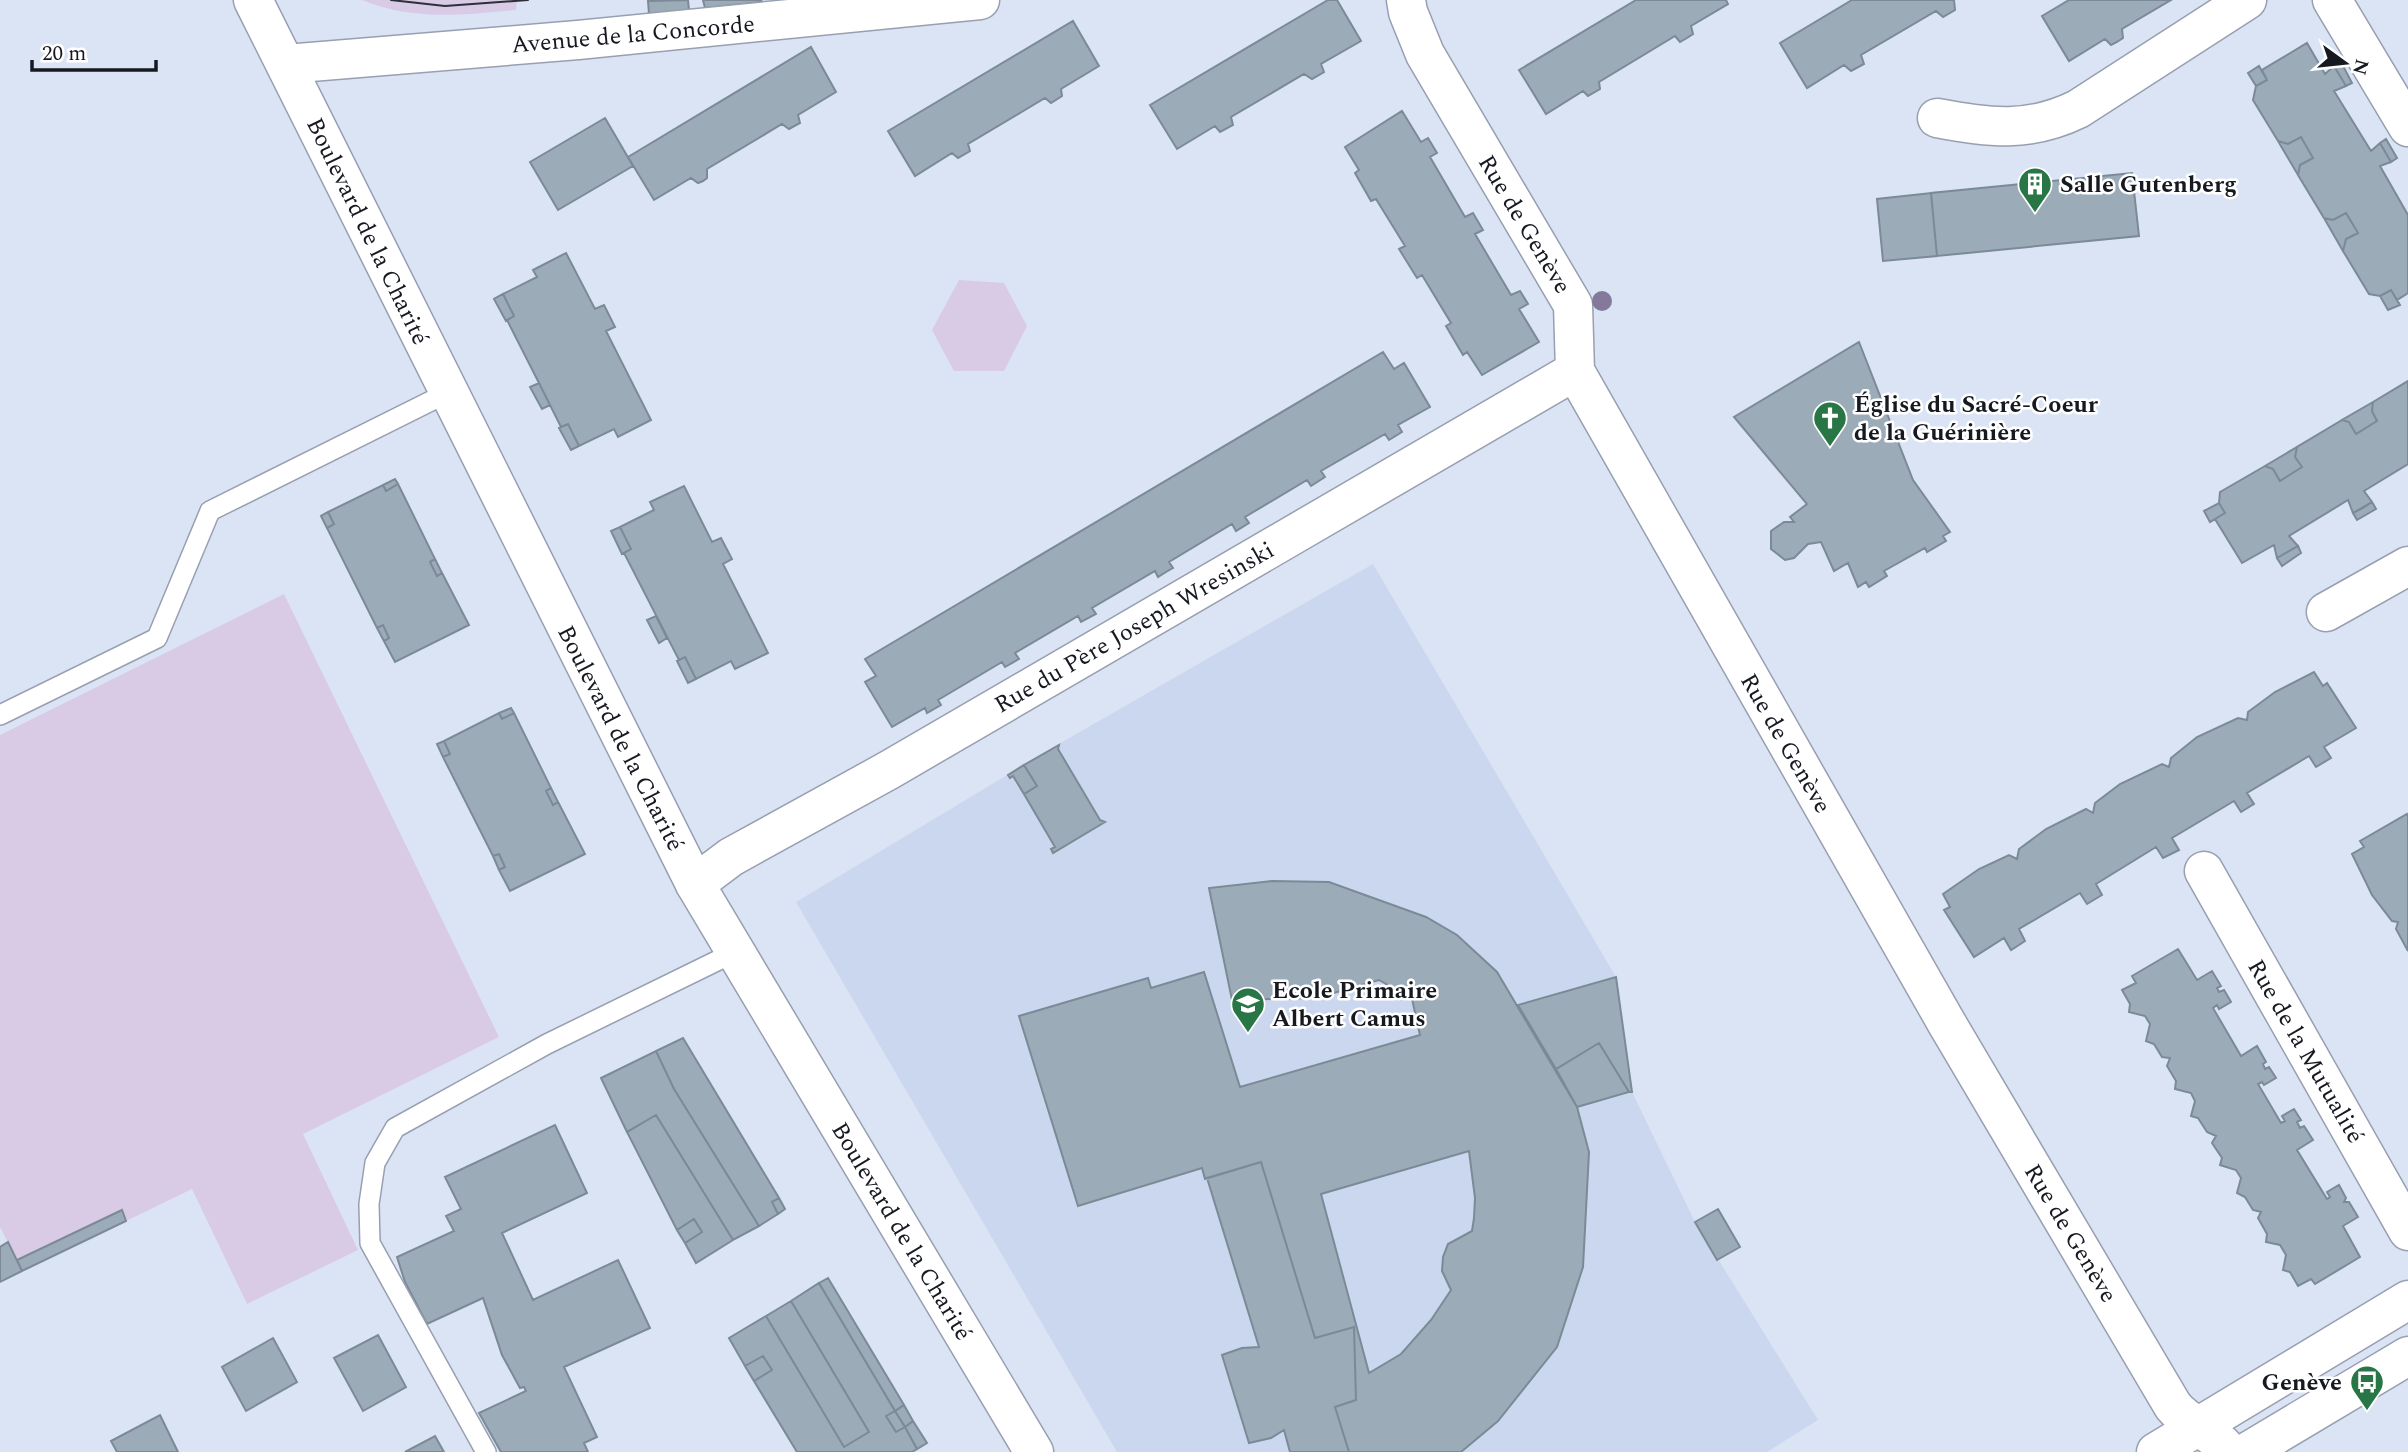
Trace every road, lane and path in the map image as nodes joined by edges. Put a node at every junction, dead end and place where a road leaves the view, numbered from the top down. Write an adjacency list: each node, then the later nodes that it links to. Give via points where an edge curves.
1 (253, 0): 6 (street, Boulevard de la Charité)
2 (980, 0): 6 (street, Avenue de la Concorde)
3 (1406, 0): 9 (street, Rue de Genève, via 1425,54 1573,304)
4 (2247, 0): 7 (street, via 2050,123 2017,127)
5 (2333, 0): 8 (street)
6 (286, 64): 10 (street, Boulevard de la Charité)
7 (1937, 118)
8 (2408, 127)
9 (1574, 371): 15 (street, Rue du Père Joseph Wresinski, via 889,770 731,857); 20 (street, Rue de Genève, via 1945,1022 2173,1406 2186,1422)
10 (447, 393): 13 (lane, via 210,511 157,638); 15 (street, Boulevard de la Charité)
11 (2408, 566): 12 (street)
12 (2326, 612)
13 (0, 715)
14 (2204, 871): 17 (street, Rue de la Mutualité)
15 (695, 884): 16 (street, Boulevard de la Charité)
16 (735, 952): 21 (lane, via 547,1044 395,1128 375,1163 370,1243); 22 (street, Boulevard de la Charité)
17 (2408, 1231)
18 (2408, 1300): 20 (street)
19 (2408, 1356): 25 (street)
20 (2198, 1426): 23 (street); 24 (street, Rue de Genève, via 2216,1436)
21 (486, 1452)
22 (1034, 1452)
23 (2157, 1452)
24 (2230, 1452)
25 (2247, 1452)

